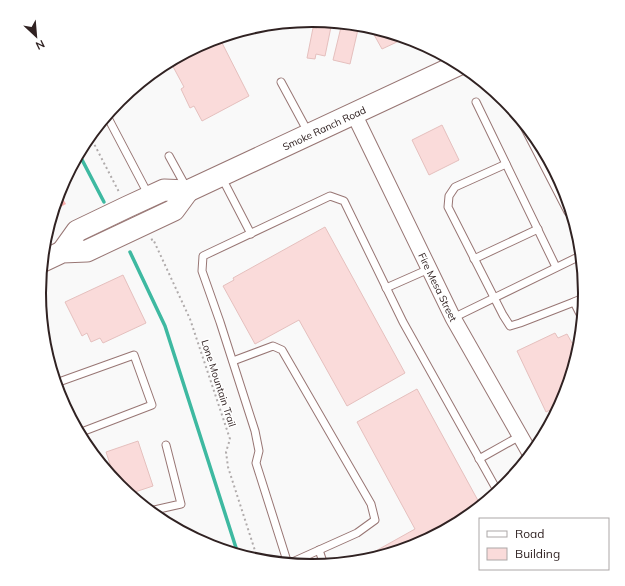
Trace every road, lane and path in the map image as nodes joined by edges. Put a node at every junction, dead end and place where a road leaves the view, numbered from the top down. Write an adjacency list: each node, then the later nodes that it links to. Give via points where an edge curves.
1 (453, 67): 4 (main road, Smoke Ranch Road)
2 (281, 82): 6 (lane)
3 (476, 102): 10 (lane)
4 (354, 114): 6 (main road, Smoke Ranch Road); 24 (street, Fire Mesa Street)
5 (110, 121): 14 (lane)
6 (310, 135): 11 (main road, Smoke Ranch Road)
7 (93, 142): 13 (path, via 118,191)
8 (532, 142): 15 (lane)
9 (169, 156): 12 (lane)
10 (506, 164): 16 (lane); 22 (lane, via 455,187 449,196 448,207)
11 (221, 176): 12 (main road, Smoke Ranch Road); 17 (lane)
12 (188, 191): 14 (main road, Smoke Ranch Road, via 164,190); 19 (main road, Smoke Ranch Road, via 174,210 87,251)
13 (122, 194)
14 (149, 196): 19 (main road, Smoke Ranch Road, via 77,232)
15 (560, 197)
16 (538, 229): 22 (lane); 23 (lane)
17 (251, 234): 25 (lane, via 330,196 344,201); 31 (lane, via 204,256 202,271)
18 (153, 239): 41 (path, Lone Mountain Trail, via 190,319 230,439 226,452 228,467)
19 (62, 252): 20 (main road, Smoke Ranch Road)
20 (49, 258)
21 (576, 258): 23 (lane)
22 (474, 259): 26 (lane)
23 (556, 267): 26 (lane)
24 (429, 269): 25 (lane); 30 (street, Fire Mesa Street)
25 (386, 288): 37 (lane)
26 (494, 298): 28 (lane, via 510,326); 30 (lane)
27 (578, 300): 28 (lane)
28 (574, 302): 29 (lane)
29 (578, 310)
30 (453, 318): 34 (street, Fire Mesa Street)
31 (233, 361): 40 (lane, via 273,346 282,350 371,504 375,520 357,532); 42 (lane, via 255,431 259,451 256,463)
32 (62, 381): 33 (lane, via 134,355 152,405)
33 (85, 431)
34 (520, 436): 36 (street, Fire Mesa Street); 37 (lane)
35 (166, 444): 39 (lane, via 181,504)
36 (528, 450)
37 (479, 459): 38 (lane)
38 (495, 487)
39 (158, 509)
40 (319, 550): 43 (lane); 44 (lane)
41 (256, 553)
42 (286, 557)
43 (301, 558)
44 (322, 558)

